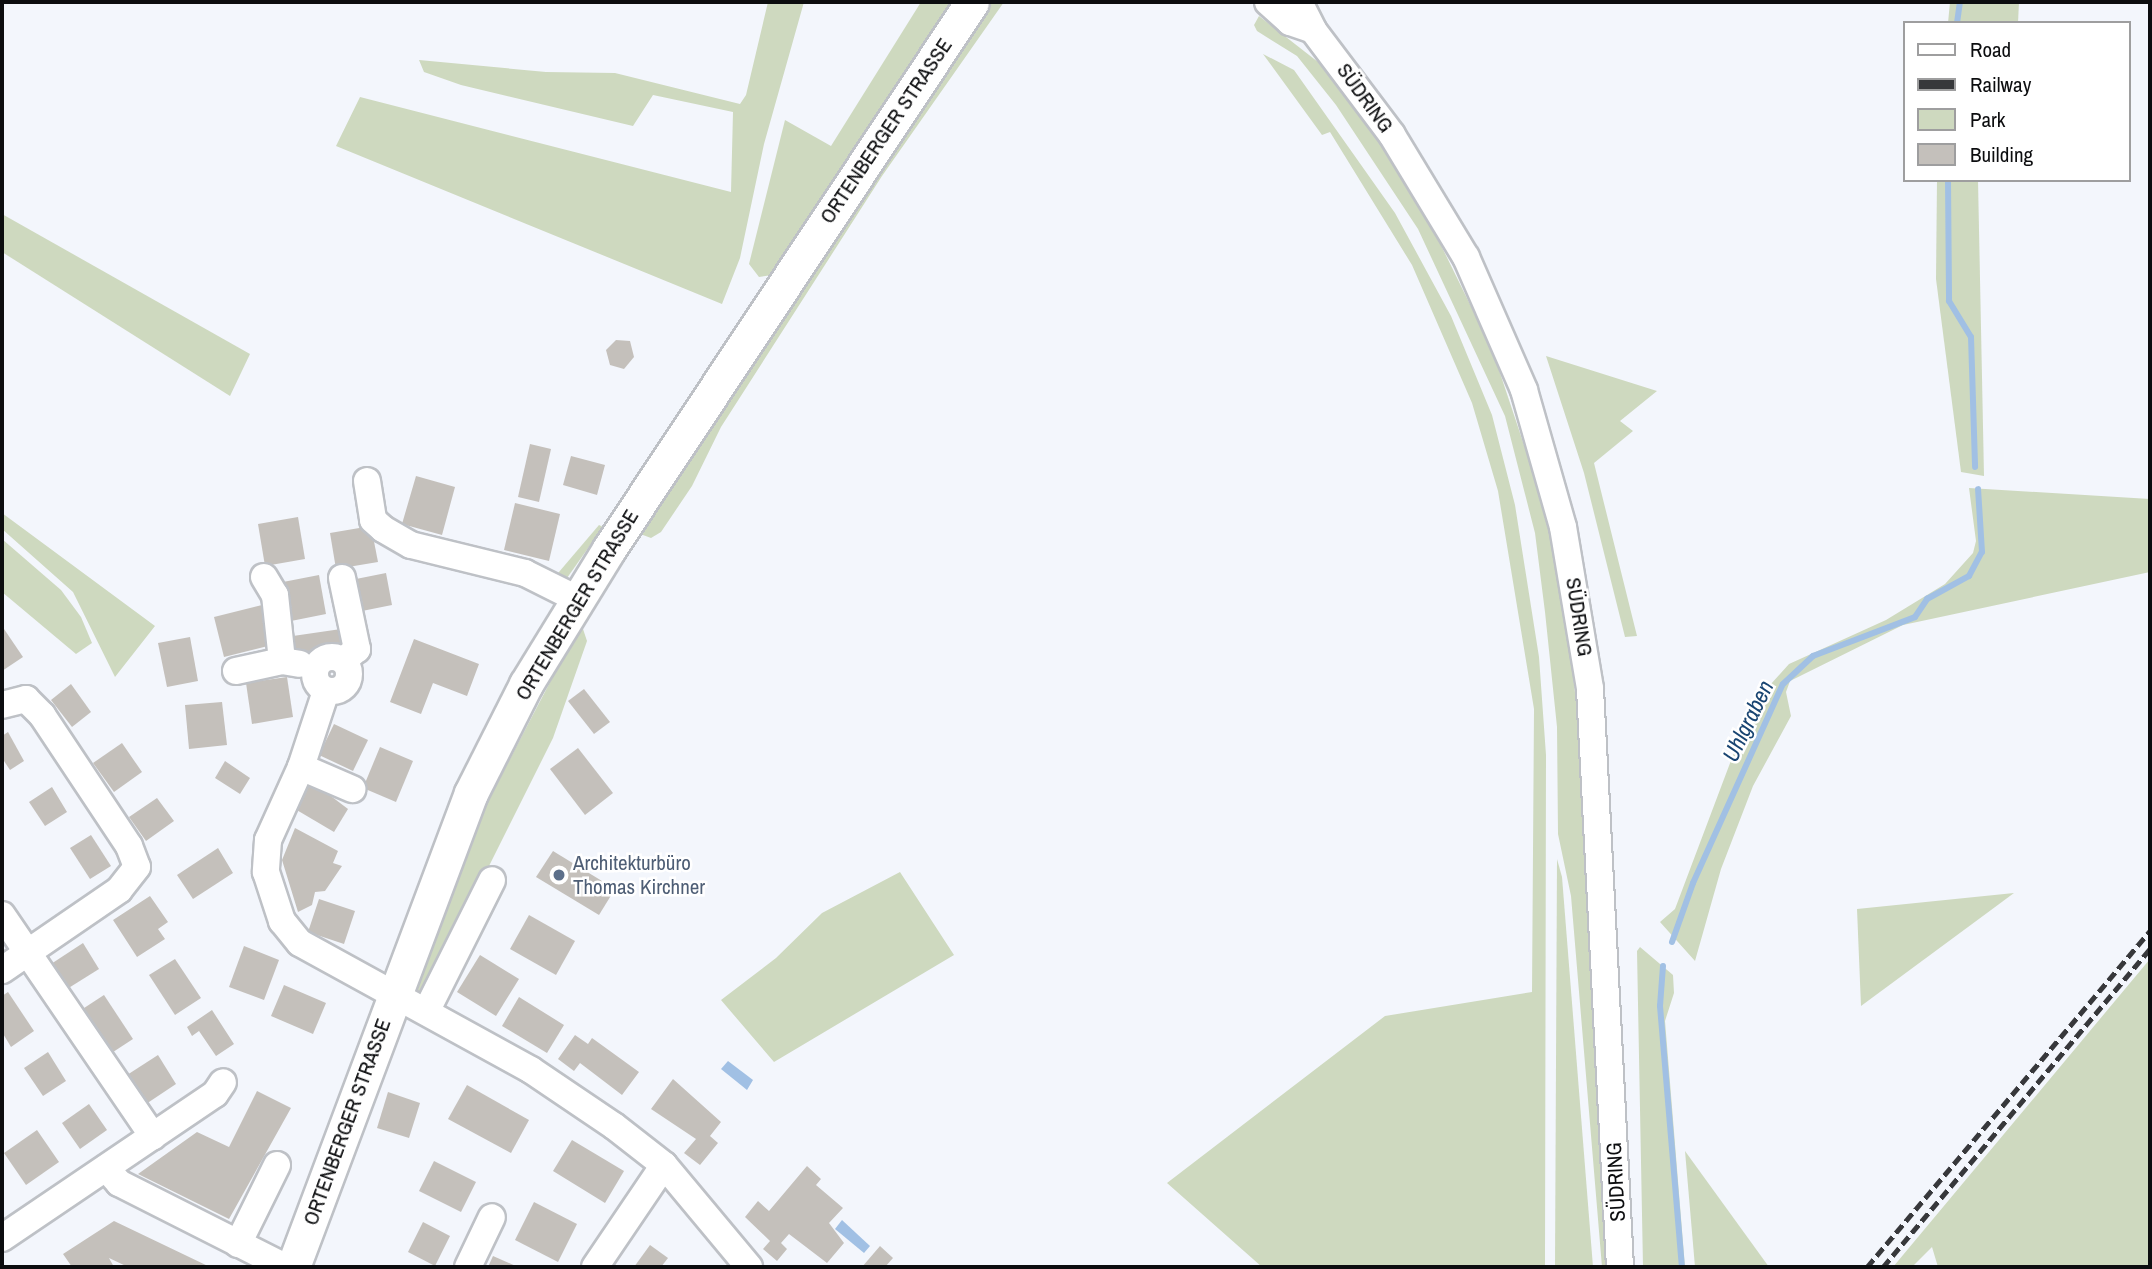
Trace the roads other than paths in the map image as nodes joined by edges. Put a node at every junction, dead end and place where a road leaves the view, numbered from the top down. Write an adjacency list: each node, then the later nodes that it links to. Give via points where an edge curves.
1 (972, 2): 8 (main road, ORTENBERGER STRASSE)
2 (1268, 2): 4 (street, SÜDRING, via 1290,22)
3 (1299, 2): 4 (street, SÜDRING)
4 (1313, 30): 34 (street, SÜDRING, via 1392,135 1466,257 1524,390 1563,527 1590,689)
5 (367, 481): 8 (street, via 373,520 392,535 460,560 525,573)
6 (264, 577): 9 (street, via 275,595)
7 (342, 578): 11 (street, via 357,649 343,661 326,657)
8 (577, 599): 19 (main road, ORTENBERGER STRASSE, via 526,684 471,793)
9 (282, 661): 10 (street); 11 (street)
10 (236, 671)
11 (320, 680): 13 (street)
12 (2, 705): 17 (street, via 26,699 42,715 129,846 137,867 119,890)
13 (301, 767): 14 (street); 19 (street, via 268,840 266,872 282,920 300,943)
14 (352, 789)
15 (492, 880): 20 (street)
16 (2, 915): 17 (street)
17 (28, 953): 18 (street); 22 (street)
18 (2, 970)
19 (394, 996): 20 (street); 30 (main road, ORTENBERGER STRASSE)
20 (427, 1010): 24 (street, via 531,1070)
21 (223, 1082): 22 (street, via 215,1094)
22 (153, 1136): 25 (street)
23 (277, 1165): 28 (street)
24 (664, 1165): 32 (street); 33 (street)
25 (106, 1168): 27 (street); 28 (street, via 120,1183)
26 (492, 1217): 31 (street)
27 (2, 1238)
28 (237, 1253): 29 (street)
29 (285, 1267)
30 (293, 1267)
31 (468, 1267)
32 (595, 1267)
33 (750, 1267)
34 (1620, 1267)

